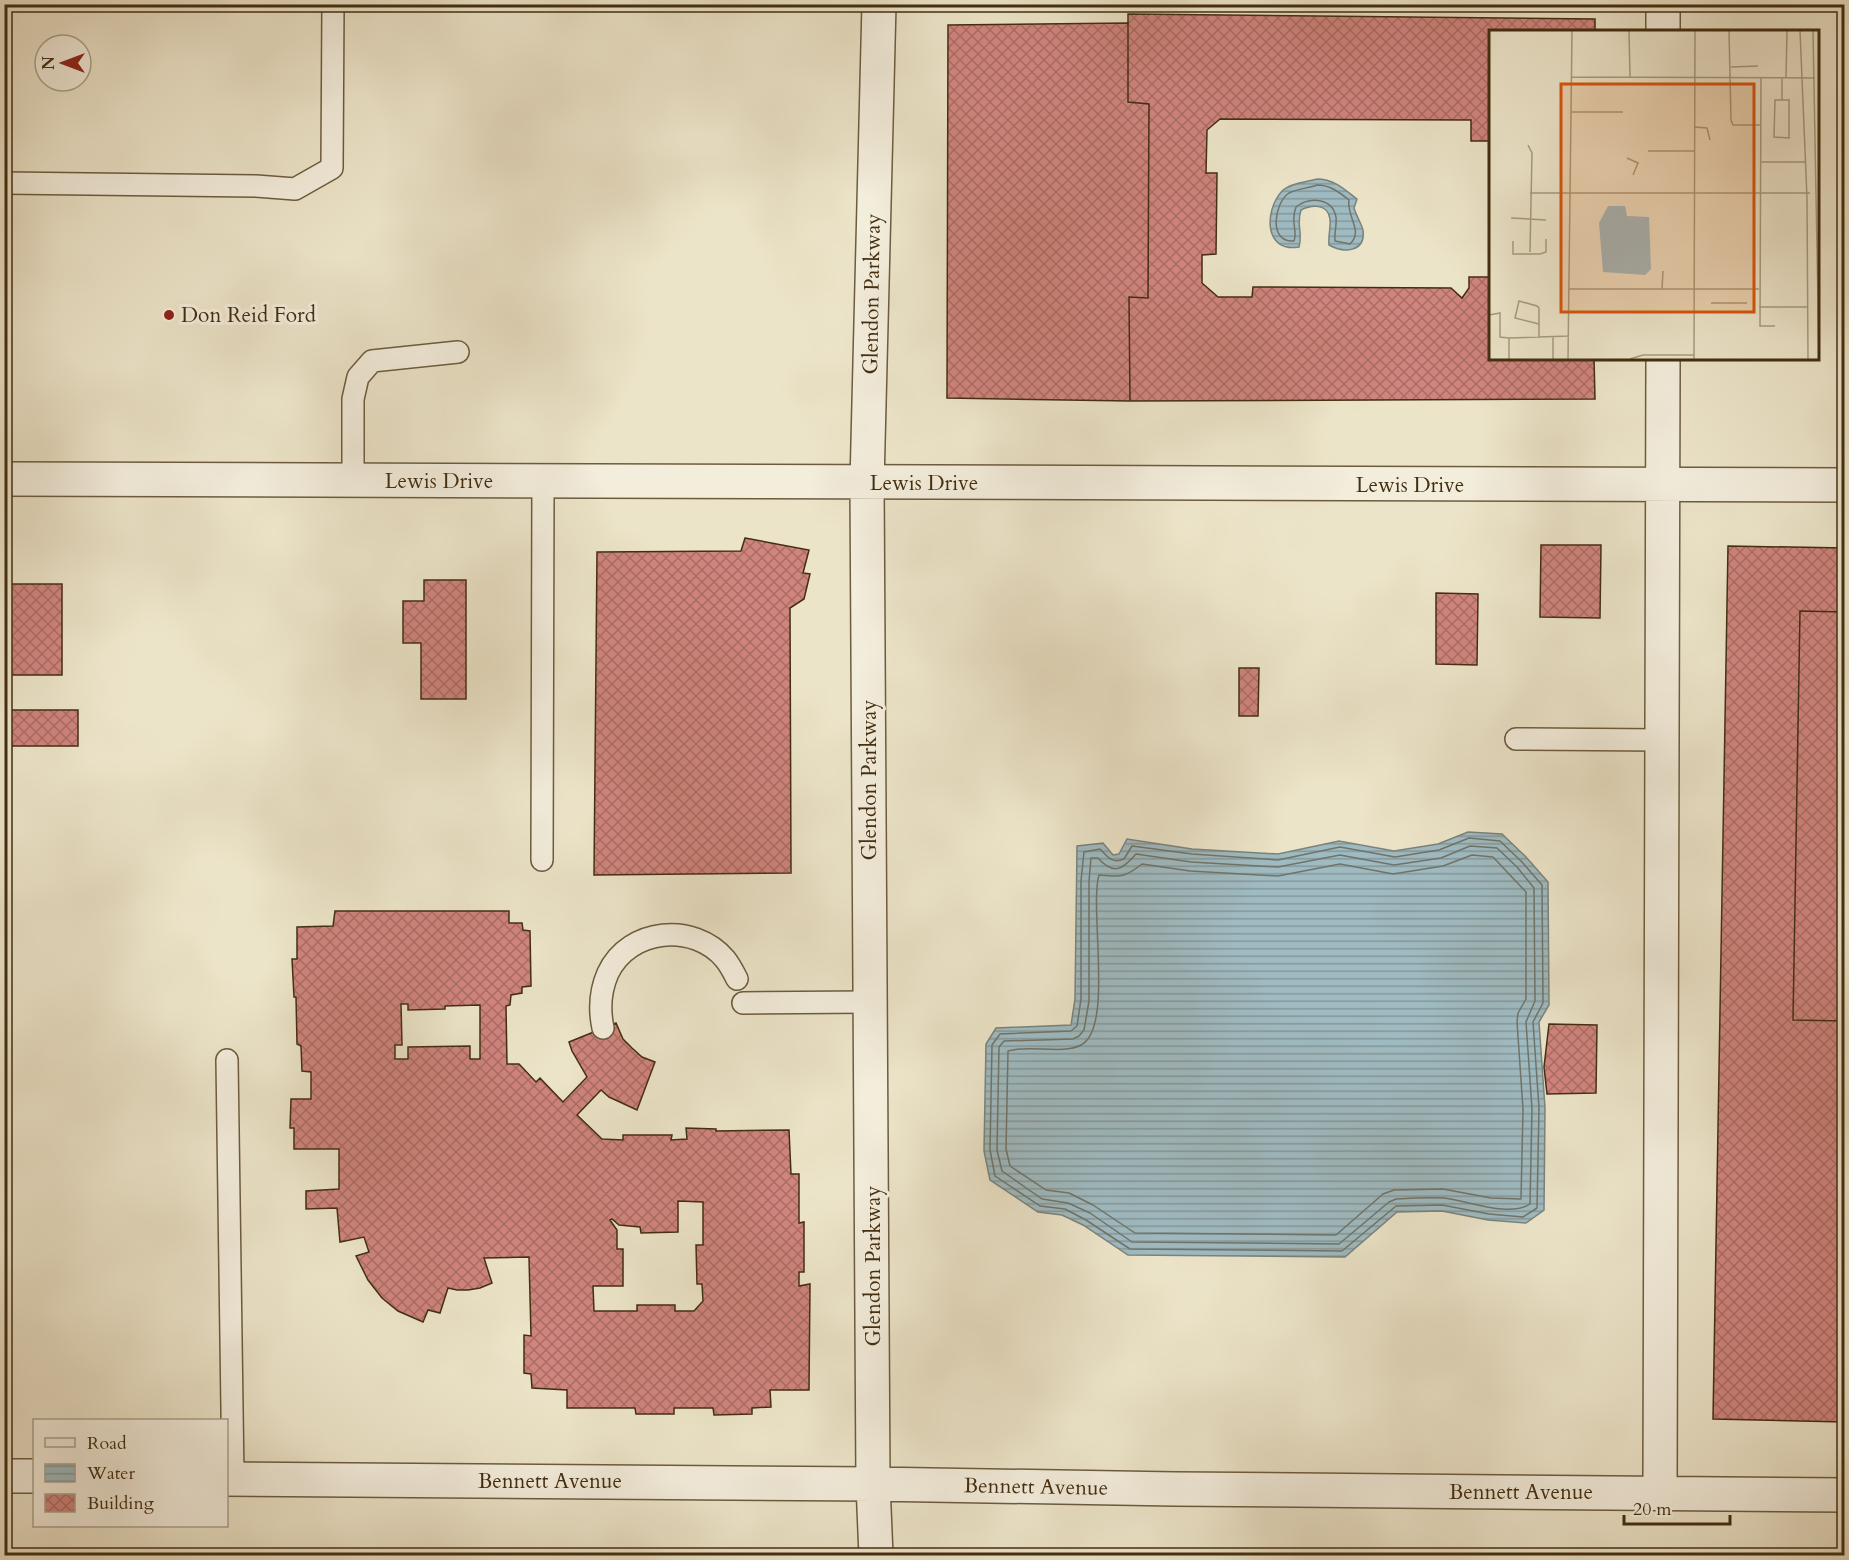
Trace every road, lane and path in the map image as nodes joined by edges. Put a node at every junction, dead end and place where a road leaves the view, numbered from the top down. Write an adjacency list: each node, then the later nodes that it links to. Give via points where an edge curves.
1 (333, 4): 5 (lane, via 332,168 295,189)
2 (879, 4): 11 (street, Glendon Parkway)
3 (1663, 4): 4 (street)
4 (1663, 30)
5 (4, 183)
6 (458, 352): 9 (lane, via 372,361 358,377 353,399)
7 (1663, 360): 12 (street)
8 (4, 479): 9 (street, Lewis Drive)
9 (353, 480): 10 (street, Lewis Drive)
10 (543, 482): 11 (street, Lewis Drive); 16 (lane)
11 (867, 483): 12 (street, Lewis Drive); 18 (street, Glendon Parkway)
12 (1663, 485): 13 (street, Lewis Drive); 15 (street)
13 (1845, 485)
14 (1515, 739): 15 (lane)
15 (1663, 740): 26 (street)
16 (542, 860)
17 (737, 979): 20 (lane, via 726,959 708,944 687,936 664,934 642,940 623,953 609,972 601,993)
18 (870, 1002): 19 (lane); 25 (street, Glendon Parkway)
19 (743, 1003)
20 (603, 1028)
21 (227, 1060): 24 (lane)
22 (4, 1476): 23 (street)
23 (33, 1476)
24 (230, 1479): 25 (street, Bennett Avenue)
25 (873, 1484): 26 (street, Bennett Avenue); 28 (street, Glendon Parkway)
26 (1660, 1493): 27 (street, Bennett Avenue)
27 (1845, 1495)
28 (876, 1556)

